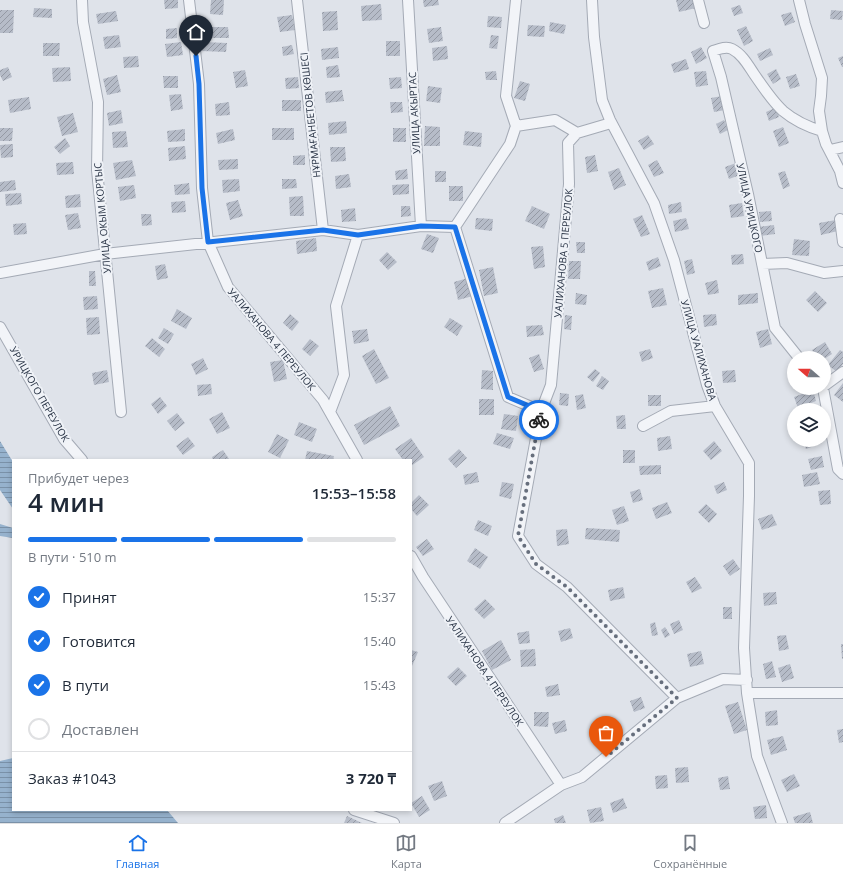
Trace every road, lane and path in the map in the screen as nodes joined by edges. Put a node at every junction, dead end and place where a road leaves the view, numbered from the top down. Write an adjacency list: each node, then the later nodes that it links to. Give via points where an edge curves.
1 (82, 0): 24 (street, УЛИЦА ОКЫМ КОРТЫС, via 83,22 98,102 96,170)
2 (189, 0): 22 (street, УАЛИХАНОВА 4 ПЕРЕУЛОК, via 199,84 202,188)
3 (297, 0): 20 (street, НҰРМАҒАНБЕТОВ КӨШЕСІ)
4 (408, 0): 18 (street, УЛИЦА АКЫРТАС)
5 (516, 0): 11 (street, via 506,96)
6 (592, 0): 10 (street, УЛИЦА УАЛИХАНОВА, via 602,100)
7 (698, 0): 9 (street)
8 (799, 0): 12 (street, via 822,78 819,111)
9 (704, 23)
10 (611, 123): 13 (street); 33 (street, УЛИЦА УАЛИХАНОВА, via 654,203 674,260 707,385)
11 (516, 126): 13 (street, via 555,120); 19 (street, via 510,144)
12 (822, 131): 15 (street); 25 (street, УЛИЦА УРИЦКОГО, via 795,120 783,111 743,58 732,49 713,51 748,194)
13 (577, 133): 34 (street, УАЛИХАНОВА 5 ПЕРЕУЛОК, via 568,143 569,184 552,385)
14 (843, 147): 15 (street)
15 (830, 150): 16 (street)
16 (843, 183)
17 (840, 220): 23 (street)
18 (421, 226): 19 (street); 21 (street)
19 (455, 227): 34 (street, via 508,397)
20 (323, 230): 21 (street); 22 (street)
21 (358, 235): 36 (street, via 336,306 344,375)
22 (208, 242): 24 (street); 36 (street, УАЛИХАНОВА 4 ПЕРЕУЛОК, via 228,287 323,400)
23 (843, 242)
24 (105, 254): 27 (street); 35 (street, УЛИЦА ОКЫМ КОРТЫС)
25 (762, 264): 26 (street, via 786,263 824,273); 29 (street, УЛИЦА УРИЦКОГО, via 775,328)
26 (843, 271)
27 (0, 273)
28 (0, 327): 38 (street, УРИЦКОГО ПЕРЕУЛОК, via 64,439)
29 (793, 351)
30 (843, 372): 31 (street)
31 (831, 381)
32 (824, 395): 40 (street, via 838,469)
33 (715, 406): 37 (street, via 671,410); 44 (street, УЛИЦА УАЛИХАНОВА, via 748,463 750,496 744,648)
34 (541, 411): 47 (street, УАЛИХАНОВА 5 ПЕРЕУЛОК, via 518,536 536,564 567,587)
35 (121, 412)
36 (330, 412): 39 (street, УАЛИХАНОВА 4 ПЕРЕУЛОК)
37 (643, 426)
38 (81, 459)
39 (356, 459)
40 (843, 474)
41 (412, 558): 43 (street, УАЛИХАНОВА 4 ПЕРЕУЛОК)
42 (412, 576): 43 (street)
43 (423, 577): 48 (street, УАЛИХАНОВА 4 ПЕРЕУЛОК)
44 (747, 680): 45 (street, УЛИЦА УАЛИХАНОВА); 47 (street, via 723,679)
45 (747, 693): 46 (street); 52 (street, УЛИЦА УАЛИХАНОВА, via 757,756)
46 (843, 693)
47 (677, 698): 48 (street, via 582,777)
48 (561, 786): 51 (street)
49 (357, 811): 50 (street)
50 (394, 823)
51 (505, 823)
52 (782, 823)

